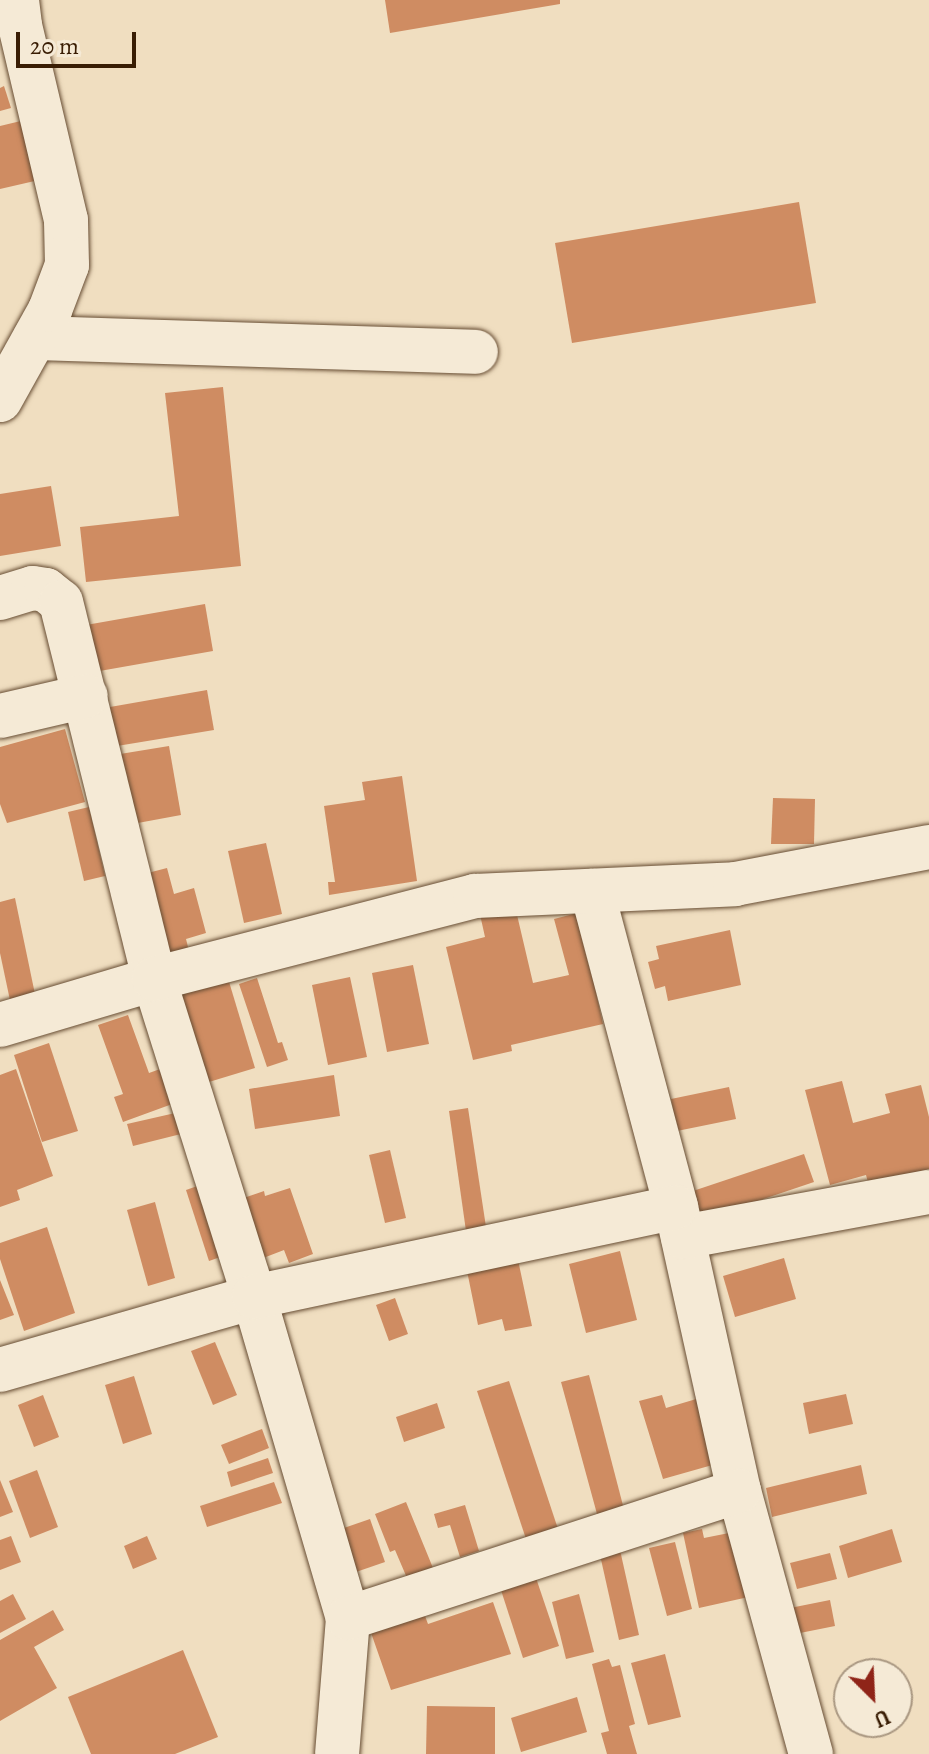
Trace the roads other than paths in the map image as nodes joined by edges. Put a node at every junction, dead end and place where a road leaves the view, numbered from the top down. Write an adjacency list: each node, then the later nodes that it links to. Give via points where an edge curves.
1 (17, 0): 2 (street, via 66,220 67,265)
2 (35, 338): 3 (street); 4 (street)
3 (476, 352)
4 (0, 400)
5 (0, 598): 6 (street, via 33,588 46,590 61,602)
6 (86, 696): 7 (street); 10 (street)
7 (0, 716)
8 (929, 847): 9 (street, via 735,884)
9 (592, 891): 10 (street, via 475,896); 13 (street)
10 (154, 979): 11 (street); 14 (street)
11 (0, 1025)
12 (929, 1192): 13 (street)
13 (680, 1222): 14 (street); 16 (street)
14 (254, 1297): 15 (street); 17 (street)
15 (0, 1370)
16 (739, 1491): 17 (street); 19 (street)
17 (348, 1618): 18 (street)
18 (337, 1754)
19 (811, 1754)

